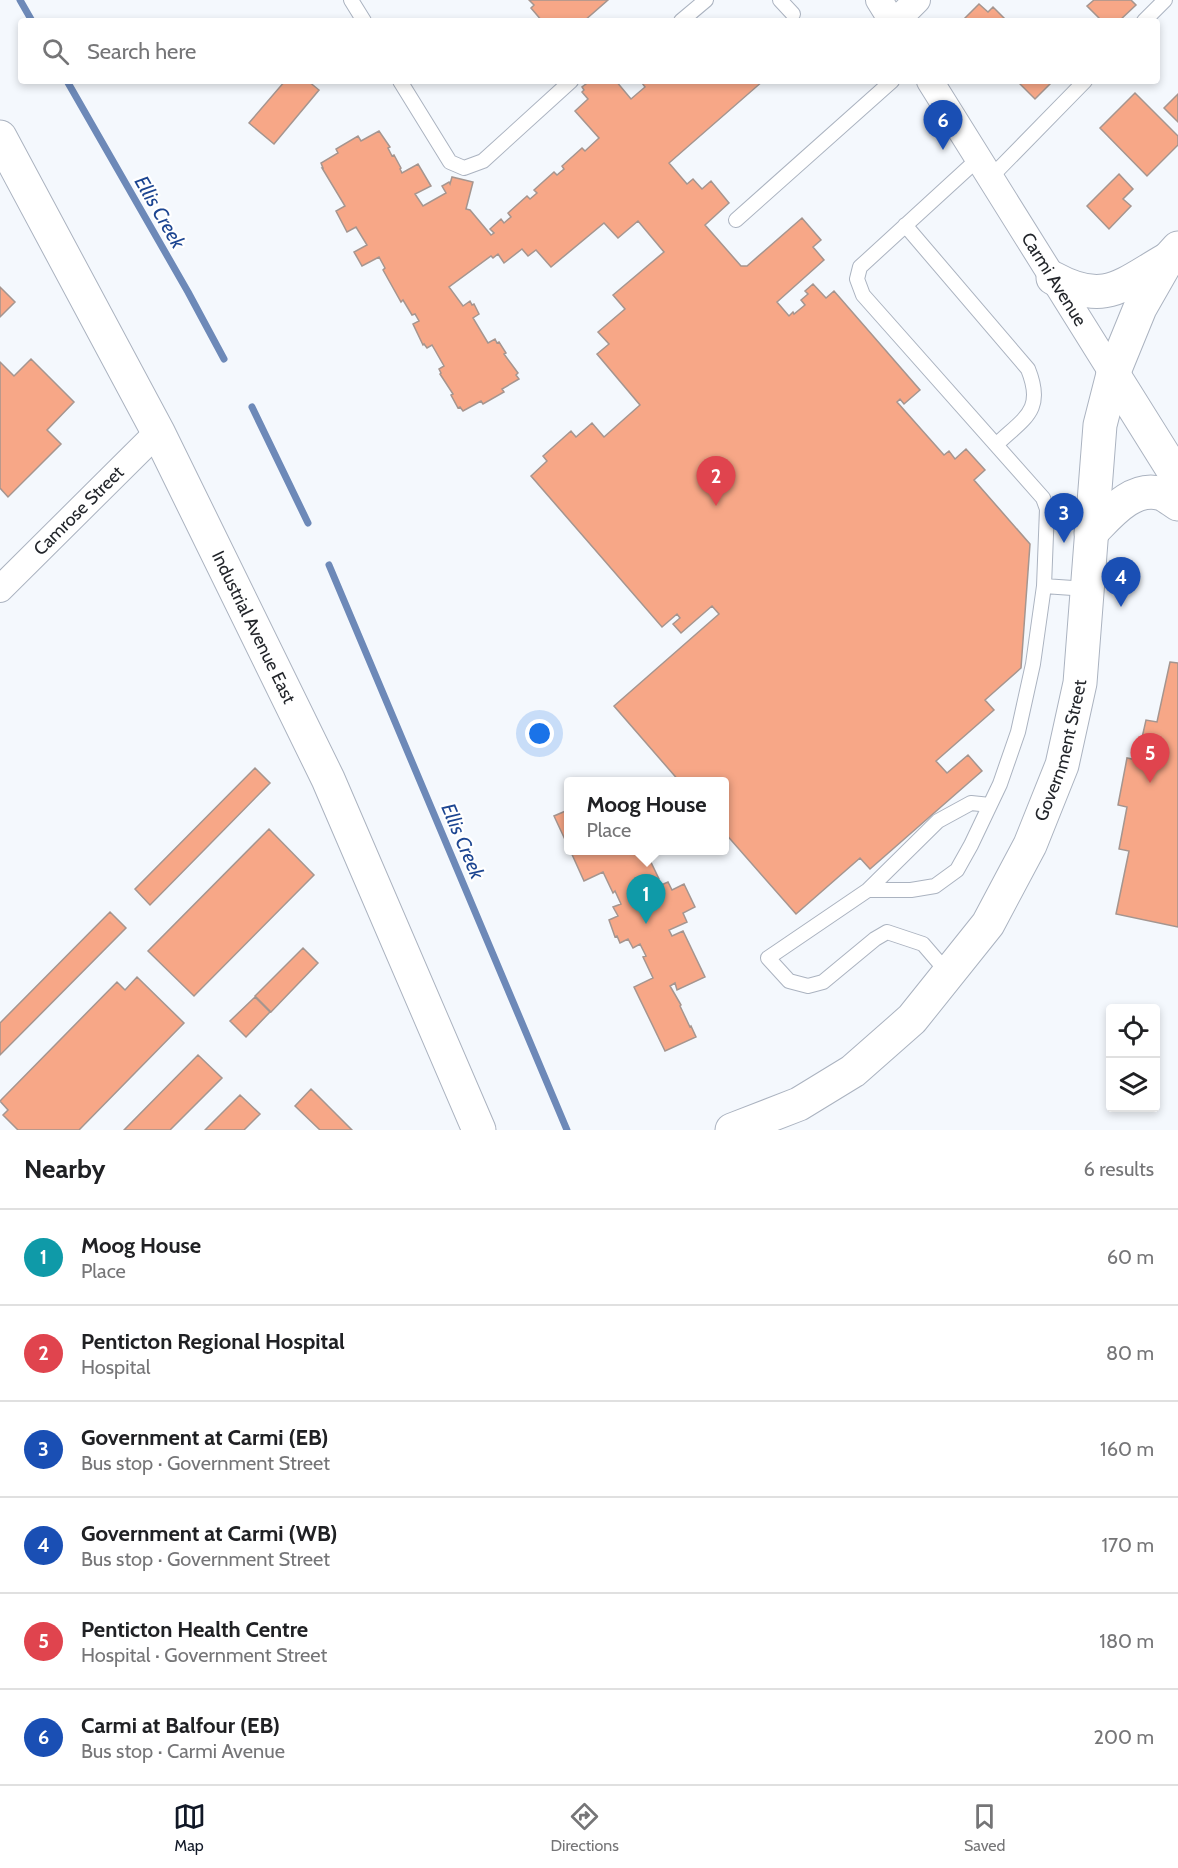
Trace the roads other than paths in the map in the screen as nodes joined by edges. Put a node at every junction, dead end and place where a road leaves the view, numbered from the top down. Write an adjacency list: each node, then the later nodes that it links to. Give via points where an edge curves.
1 (351, 0): 10 (lane)
2 (683, 0): 8 (lane)
3 (706, 0): 8 (lane)
4 (780, 0): 9 (lane)
5 (879, 0): 12 (street)
6 (917, 0): 13 (street)
7 (1165, 0): 14 (lane)
8 (693, 11): 11 (lane)
9 (793, 14)
10 (362, 18)
11 (685, 18)
12 (892, 18)
13 (897, 18)
14 (1147, 18)
15 (402, 84): 16 (lane, via 450,162 464,168 483,161)
16 (568, 84)
17 (889, 84): 22 (lane)
18 (932, 84): 21 (street, Carmi Avenue)
19 (1082, 84): 21 (lane)
20 (0, 137): 27 (street, Industrial Avenue East)
21 (984, 168): 23 (lane); 25 (street, Carmi Avenue)
22 (736, 220)
23 (905, 225): 28 (lane, via 1028,369 1035,403); 28 (lane, via 860,267 857,279 863,295)
24 (1173, 254): 25 (street, via 1112,291 1085,291); 26 (street, Government Street, via 1140,308)
25 (1053, 278): 26 (street, Carmi Avenue)
26 (1113, 374): 29 (street, Carmi Avenue); 31 (street, Government Street, via 1100,425)
27 (158, 432): 33 (street, Camrose Street); 38 (street, Industrial Avenue East, via 328,780)
28 (996, 445): 32 (lane, via 1043,498 1047,509)
29 (1178, 478)
30 (1178, 504): 31 (street, via 1162,494 1147,492 1114,509)
31 (1091, 533): 34 (street, Government Street)
32 (1044, 586): 34 (lane); 35 (lane, via 1018,732)
33 (0, 589)
34 (1087, 589): 37 (street, Government Street, via 1080,683 1062,765 1030,845 988,924)
35 (990, 805): 36 (lane, via 971,803 938,821); 36 (lane, via 957,870 935,886)
36 (868, 890): 37 (lane, via 768,958 789,981 808,986 823,982 887,932 923,944)
37 (948, 973): 39 (street, Government Street, via 912,1019 854,1071 799,1104)
38 (479, 1130)
39 (732, 1130)

